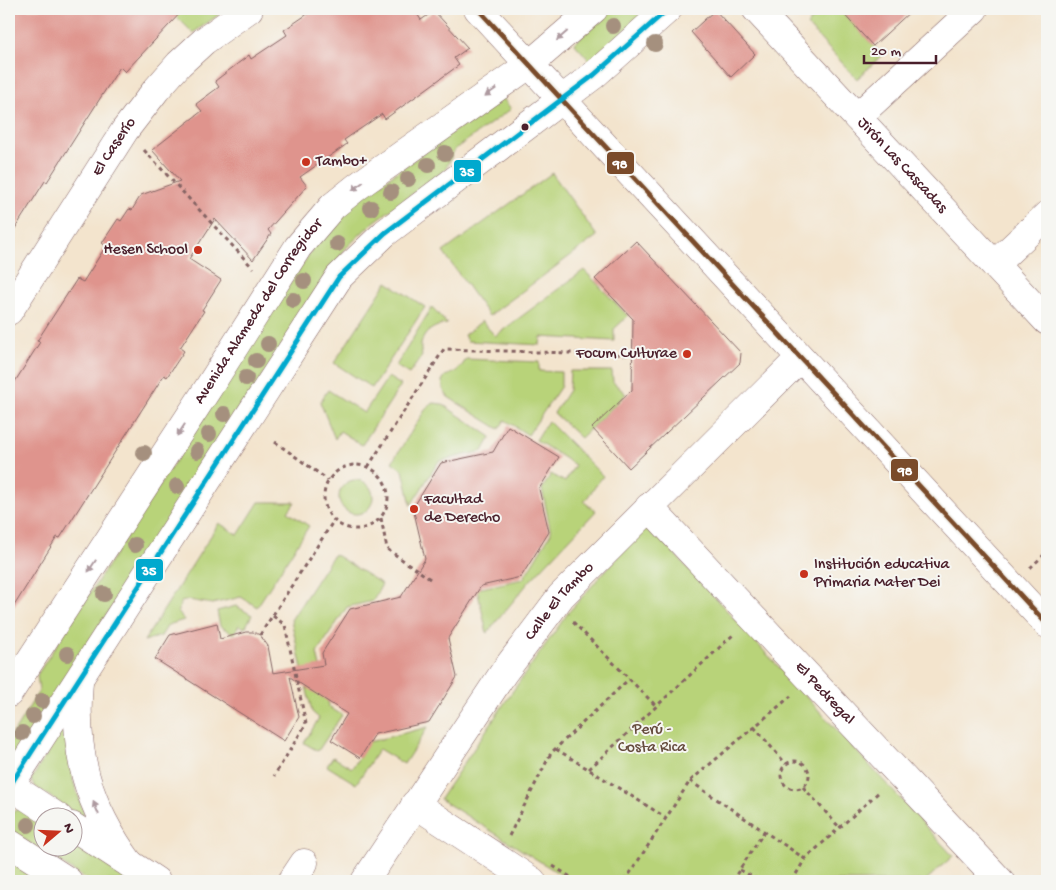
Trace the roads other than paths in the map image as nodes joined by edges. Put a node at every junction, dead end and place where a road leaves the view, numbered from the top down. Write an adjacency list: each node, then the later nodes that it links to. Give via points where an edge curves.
1 (249, 9): 12 (street, El Caserío, via 204,41 156,90 125,130)
2 (478, 9): 7 (street)
3 (594, 9): 7 (street, Avenida Alameda del Corregidor, one-way to 7)
4 (668, 9): 8 (street)
5 (756, 9): 9 (street, Jirón Las Cascadas)
6 (974, 9): 9 (street)
7 (530, 64): 8 (street); 17 (street, Avenida Alameda del Corregidor, one-way to 17, via 358,186 333,206 298,247)
8 (562, 99): 14 (street); 19 (street, via 385,233 339,277)
9 (857, 117): 11 (street, Jirón Las Cascadas)
10 (1047, 215): 11 (street)
11 (995, 264): 13 (street, Jirón Las Cascadas)
12 (9, 311)
13 (1047, 321)
14 (800, 358): 15 (street, Calle El Tambo); 16 (street)
15 (649, 507): 22 (street, Calle El Tambo, via 561,596 504,672); 31 (street, El Pedregal)
16 (1047, 624)
17 (37, 649): 18 (street); 20 (street, Avenida Alameda del Corregidor)
18 (9, 666)
19 (79, 680): 21 (street); 26 (street, one-way to 19, via 104,825 86,782 78,733)
20 (9, 694)
21 (9, 786): 23 (street)
22 (415, 804): 29 (street, Calle El Tambo); 30 (street)
23 (43, 808)
24 (82, 833): 26 (street)
25 (9, 844): 27 (street)
26 (130, 864): 28 (street)
27 (68, 881)
28 (156, 881)
29 (364, 881)
30 (532, 881)
31 (1000, 881)

